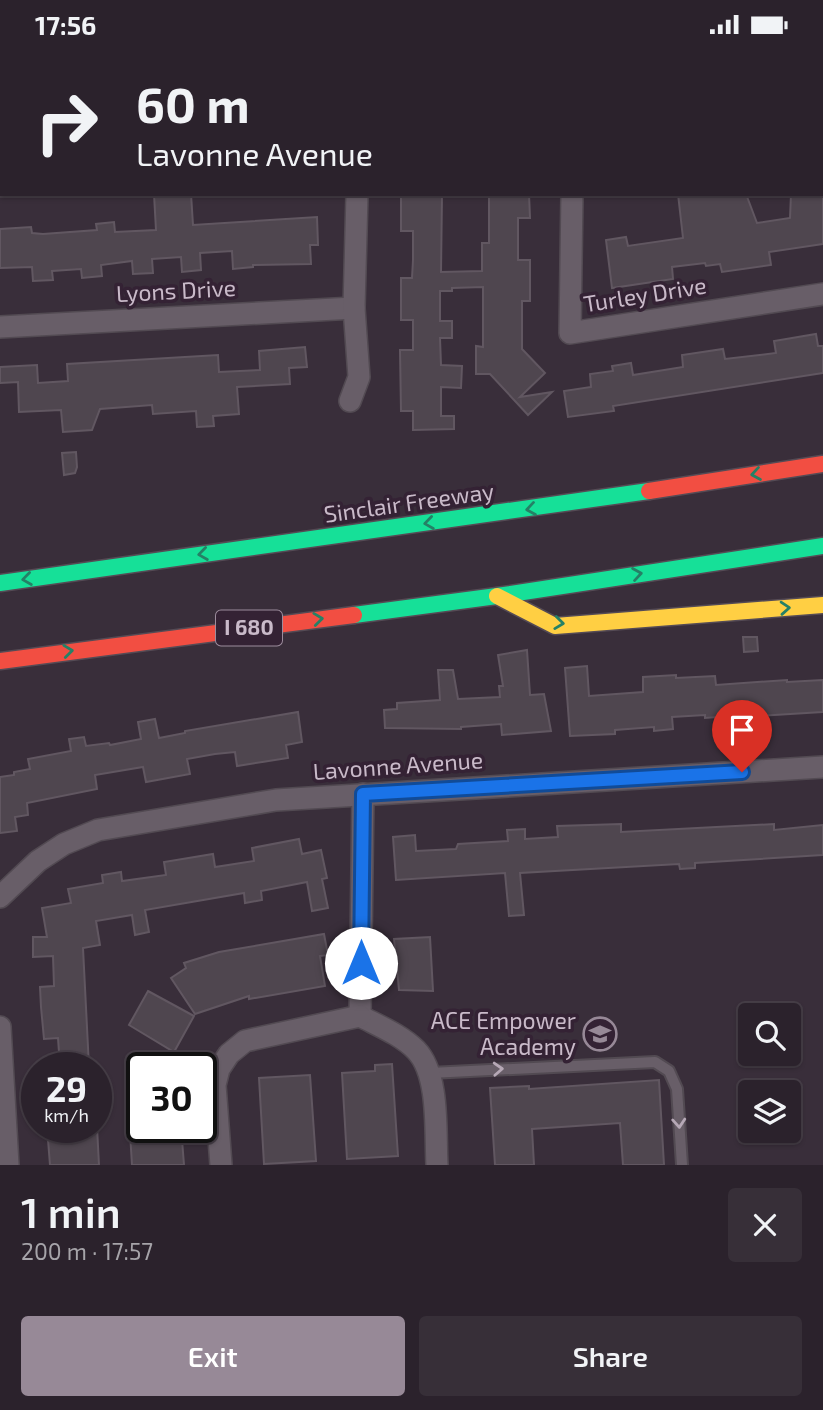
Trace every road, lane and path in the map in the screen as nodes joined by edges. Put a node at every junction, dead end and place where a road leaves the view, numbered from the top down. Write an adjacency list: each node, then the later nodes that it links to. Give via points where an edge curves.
1 (357, 196): 4 (street)
2 (572, 196): 3 (street, Turley Drive, via 570,333)
3 (823, 294)
4 (354, 308): 5 (street, Lyons Drive); 6 (street, via 359,377)
5 (0, 327)
6 (350, 401)
7 (823, 464): 9 (highway, Sinclair Freeway, one-way to 9)
8 (823, 546): 10 (highway, I 680, one-way to 8)
9 (0, 583)
10 (497, 596): 11 (highway, one-way to 11, via 555,626); 12 (highway, I 680, one-way to 10)
11 (823, 605)
12 (0, 661)
13 (823, 767): 14 (street, Lavonne Avenue)
14 (363, 794): 15 (street, Lavonne Avenue, via 276,800 98,830 38,861); 16 (street)
15 (0, 897)
16 (360, 1016): 18 (street, via 417,1051); 20 (street, via 245,1041 229,1054 215,1085)
17 (0, 1027): 19 (street)
18 (430, 1073): 21 (street); 22 (lane, one-way to 22, via 655,1062 669,1071 677,1089)
19 (8, 1165)
20 (221, 1165)
21 (437, 1165)
22 (682, 1165)

